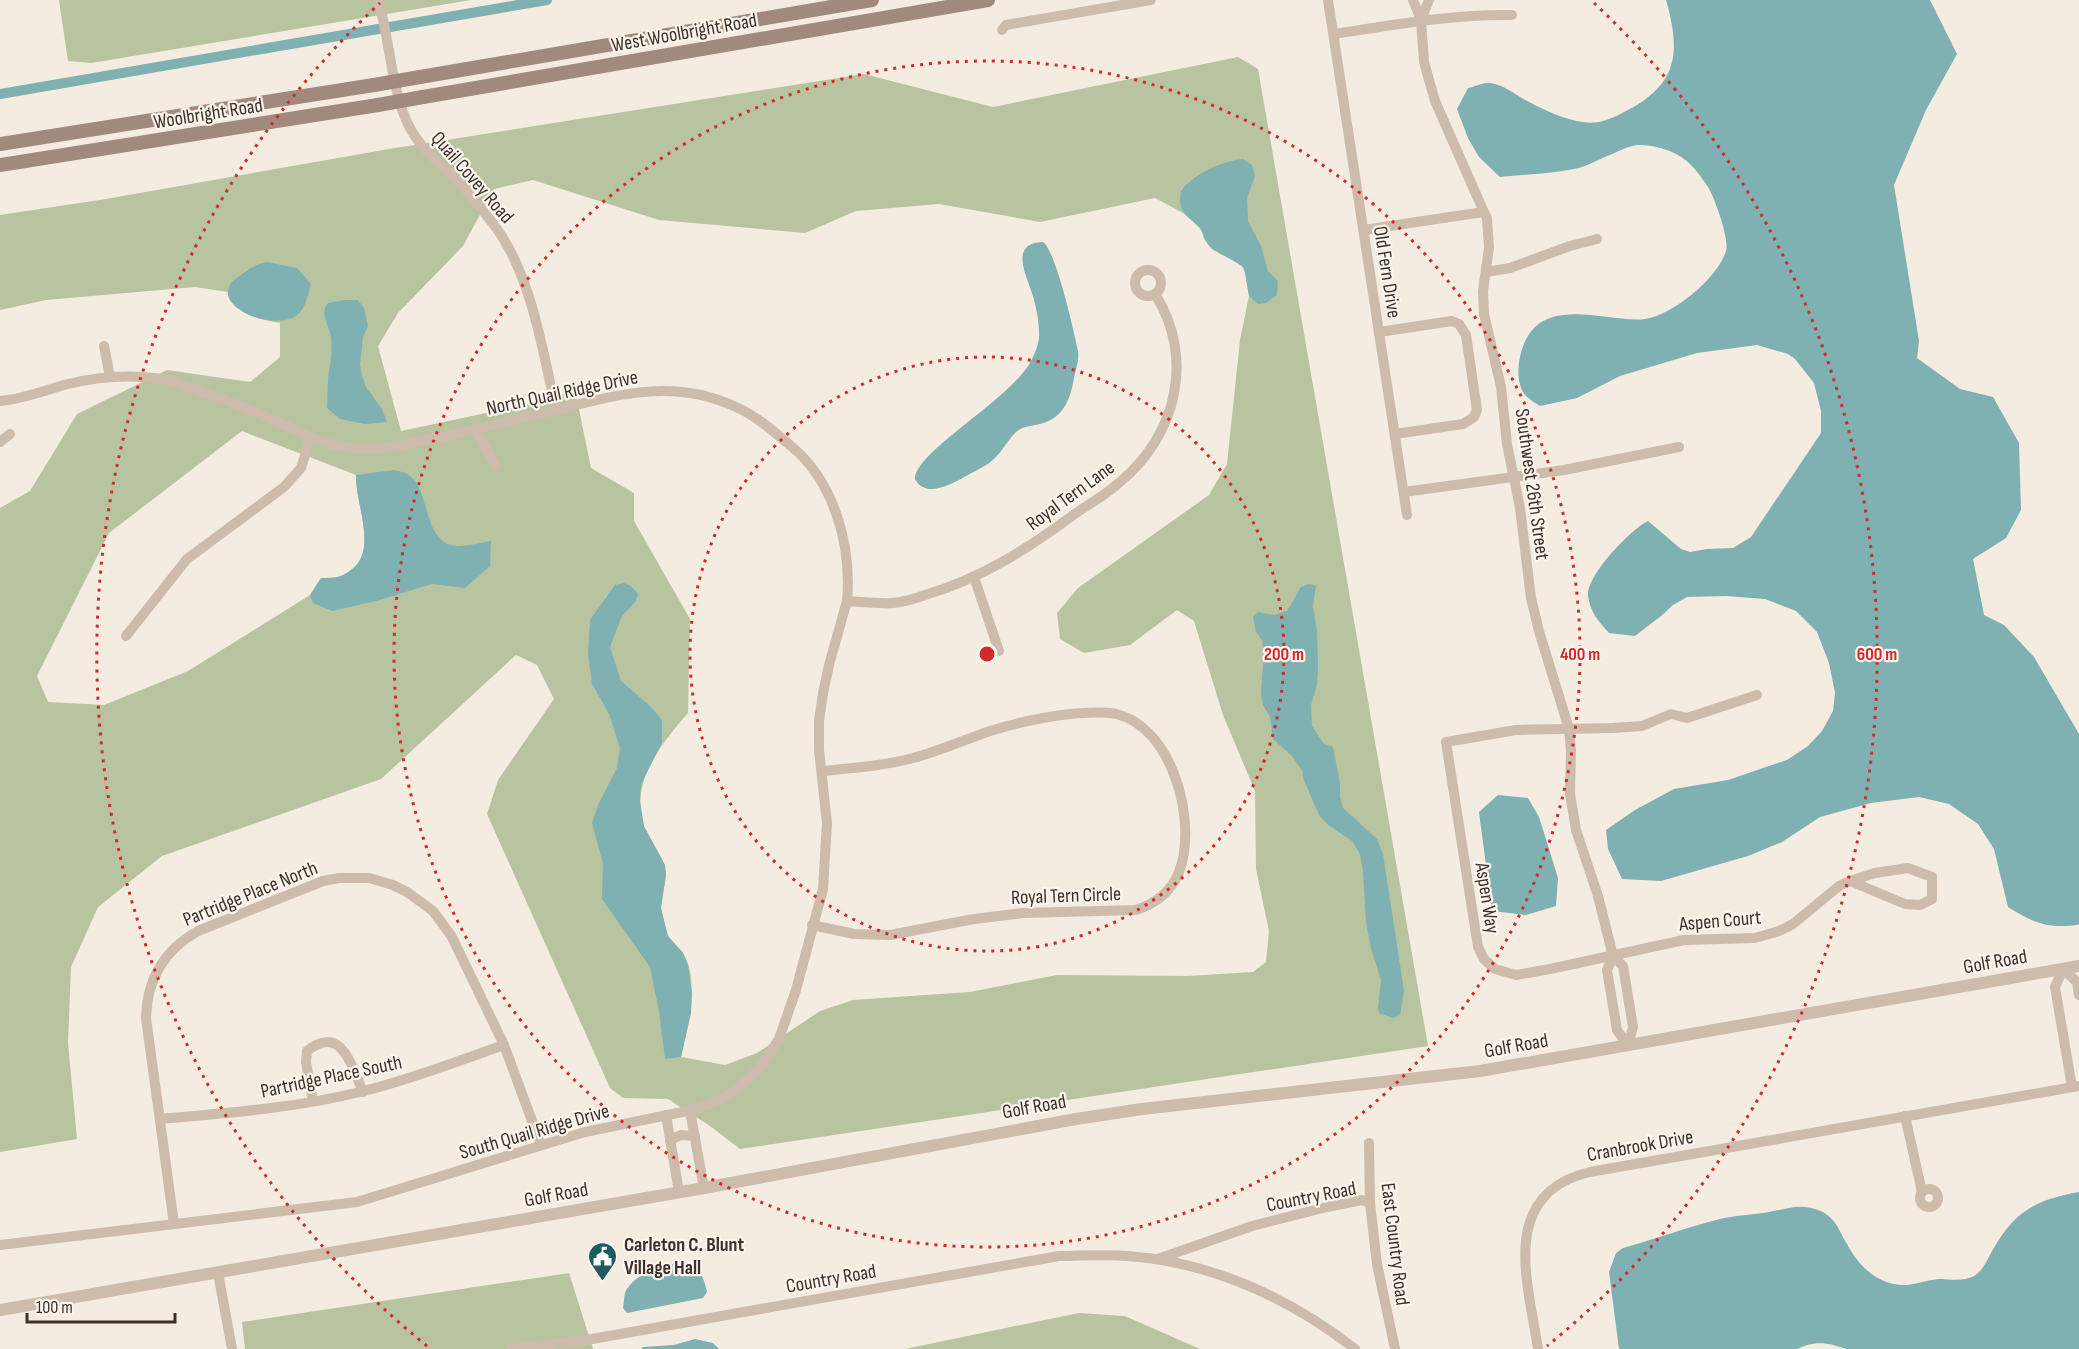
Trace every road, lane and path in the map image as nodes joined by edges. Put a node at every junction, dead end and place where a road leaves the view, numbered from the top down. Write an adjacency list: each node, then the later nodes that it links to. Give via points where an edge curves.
1 (378, 0): 25 (street, Quail Covey Road, via 402,110 416,139 464,189 510,253 531,303)
2 (872, 0): 12 (main road, West Woolbright Road)
3 (1150, 0): 10 (street, via 1006,24)
4 (1328, 0): 11 (street, Old Fern Drive)
5 (1413, 0): 9 (street, Southwest 26th Street)
6 (1429, 0): 9 (street, Southwest 26th Street)
7 (981, 1): 13 (main road, West Woolbright Road)
8 (1512, 15): 9 (street)
9 (1421, 21): 11 (street); 16 (street, Southwest 26th Street, via 1424,62 1435,101)
10 (1002, 30)
11 (1334, 34): 17 (street, Old Fern Drive)
12 (420, 77): 14 (main road, Woolbright Road, bridge)
13 (423, 97): 15 (main road, Woolbright Road, bridge)
14 (0, 144)
15 (0, 165)
16 (1483, 212): 17 (street); 19 (street, Southwest 26th Street, via 1489,233)
17 (1364, 230): 21 (street, Old Fern Drive)
18 (1597, 238): 19 (street, via 1510,268)
19 (1486, 272): 33 (street, Southwest 26th Street, via 1484,314 1501,387)
20 (1155, 294): 36 (street, Royal Tern Lane, via 1172,329 1178,371 1168,416 1158,438 1121,482 1021,552)
21 (1379, 332): 28 (street, Old Fern Drive); 28 (street, via 1452,321 1466,335 1477,410 1474,417 1462,424)
22 (104, 346): 23 (street)
23 (110, 377): 24 (street, North Quail Ridge Drive); 29 (street, North Quail Ridge Drive, via 171,380)
24 (0, 401)
25 (556, 410): 26 (street, North Quail Ridge Drive); 37 (street, North Quail Ridge Drive, via 619,394 659,391 714,399 754,416 798,452 831,501 848,566)
26 (476, 430): 29 (street, North Quail Ridge Drive, via 388,448 345,448); 32 (street)
27 (10, 434): 30 (street)
28 (1395, 434): 34 (street, Old Fern Drive)
29 (310, 439): 38 (street, via 301,468 285,487 187,559)
30 (0, 442)
31 (1679, 447): 33 (street)
32 (496, 466)
33 (1513, 476): 34 (street); 41 (street, Southwest 26th Street, via 1531,598)
34 (1404, 492): 35 (street, Old Fern Drive)
35 (1407, 515)
36 (974, 577): 37 (street, Royal Tern Lane, via 901,602); 39 (street)
37 (847, 601): 42 (street, North Quail Ridge Drive, via 823,693 819,750)
38 (126, 636)
39 (999, 651)
40 (1757, 695): 41 (street, via 1687,718 1671,714 1642,726)
41 (1569, 729): 45 (street, Southwest 26th Street, via 1576,830); 45 (street, Aspen Way, via 1516,730 1446,742 1478,947 1495,969 1516,975)
42 (823, 771): 44 (street, South Quail Ridge Drive, via 826,854 823,889); 44 (street, Royal Tern Circle, via 910,759 1036,719 1087,712 1118,715 1147,732 1169,764 1181,799 1185,843 1172,885 1137,910 1023,914 890,935 854,934)
43 (1850, 881): 43 (street, Aspen Court, via 1908,868 1932,877 1932,899 1920,905 1905,904); 45 (street, Aspen Court, via 1793,924 1763,936 1684,940)
44 (812, 925): 54 (street, South Quail Ridge Drive, via 793,999 770,1054 735,1091)
45 (1613, 956): 50 (street, Southwest 26th Street, via 1607,970 1617,1030); 50 (street, Southwest 26th Street, via 1623,966 1634,1027)
46 (2079, 966): 47 (street, Golf Road)
47 (2063, 969): 48 (street, via 2077,982); 50 (street, Golf Road); 51 (street, Cranbrook Drive, via 2055,987)
48 (2079, 995)
49 (504, 1045): 52 (street, Partridge Place South); 57 (street, Partridge Place North, via 452,938 433,911 407,892 377,880 355,877 323,881 198,931 165,958 151,983 146,1004); 61 (street, Partridge Place North)
50 (1628, 1045): 62 (street, Golf Road, via 1455,1074 1076,1119)
51 (2076, 1086): 56 (street, Cranbrook Drive)
52 (363, 1092): 53 (street, Partridge Place South); 53 (street, via 341,1047 330,1041 318,1042 307,1051 306,1062)
53 (313, 1101): 57 (street, Partridge Place South)
54 (690, 1111): 55 (street, South Quail Ridge Drive); 58 (street)
55 (666, 1115): 59 (street); 61 (street, South Quail Ridge Drive)
56 (1905, 1116): 64 (street); 75 (street, Cranbrook Drive, via 1590,1172 1566,1180 1540,1202 1525,1241)
57 (160, 1119): 66 (street, Partridge Place North)
58 (695, 1136): 59 (street, via 681,1135); 62 (street)
59 (670, 1140): 63 (street)
60 (1369, 1143): 65 (street, East Country Road)
61 (541, 1145): 66 (street, South Quail Ridge Drive, via 357,1202)
62 (704, 1188): 63 (street, Golf Road)
63 (679, 1192): 69 (street, Golf Road)
64 (1922, 1192)
65 (1370, 1203): 68 (street, Country Road, via 1362,1200 1252,1226); 74 (street, East Country Road, via 1377,1264)
66 (174, 1224): 67 (street, South Quail Ridge Drive)
67 (0, 1245)
68 (1158, 1259): 72 (street, Country Road, via 1059,1256 592,1339); 73 (street, Country Road, via 1257,1289 1312,1318)
69 (218, 1273): 70 (street, Golf Road); 71 (street)
70 (0, 1310)
71 (232, 1349)
72 (511, 1349)
73 (1354, 1349)
74 (1395, 1349)
75 (1538, 1349)

